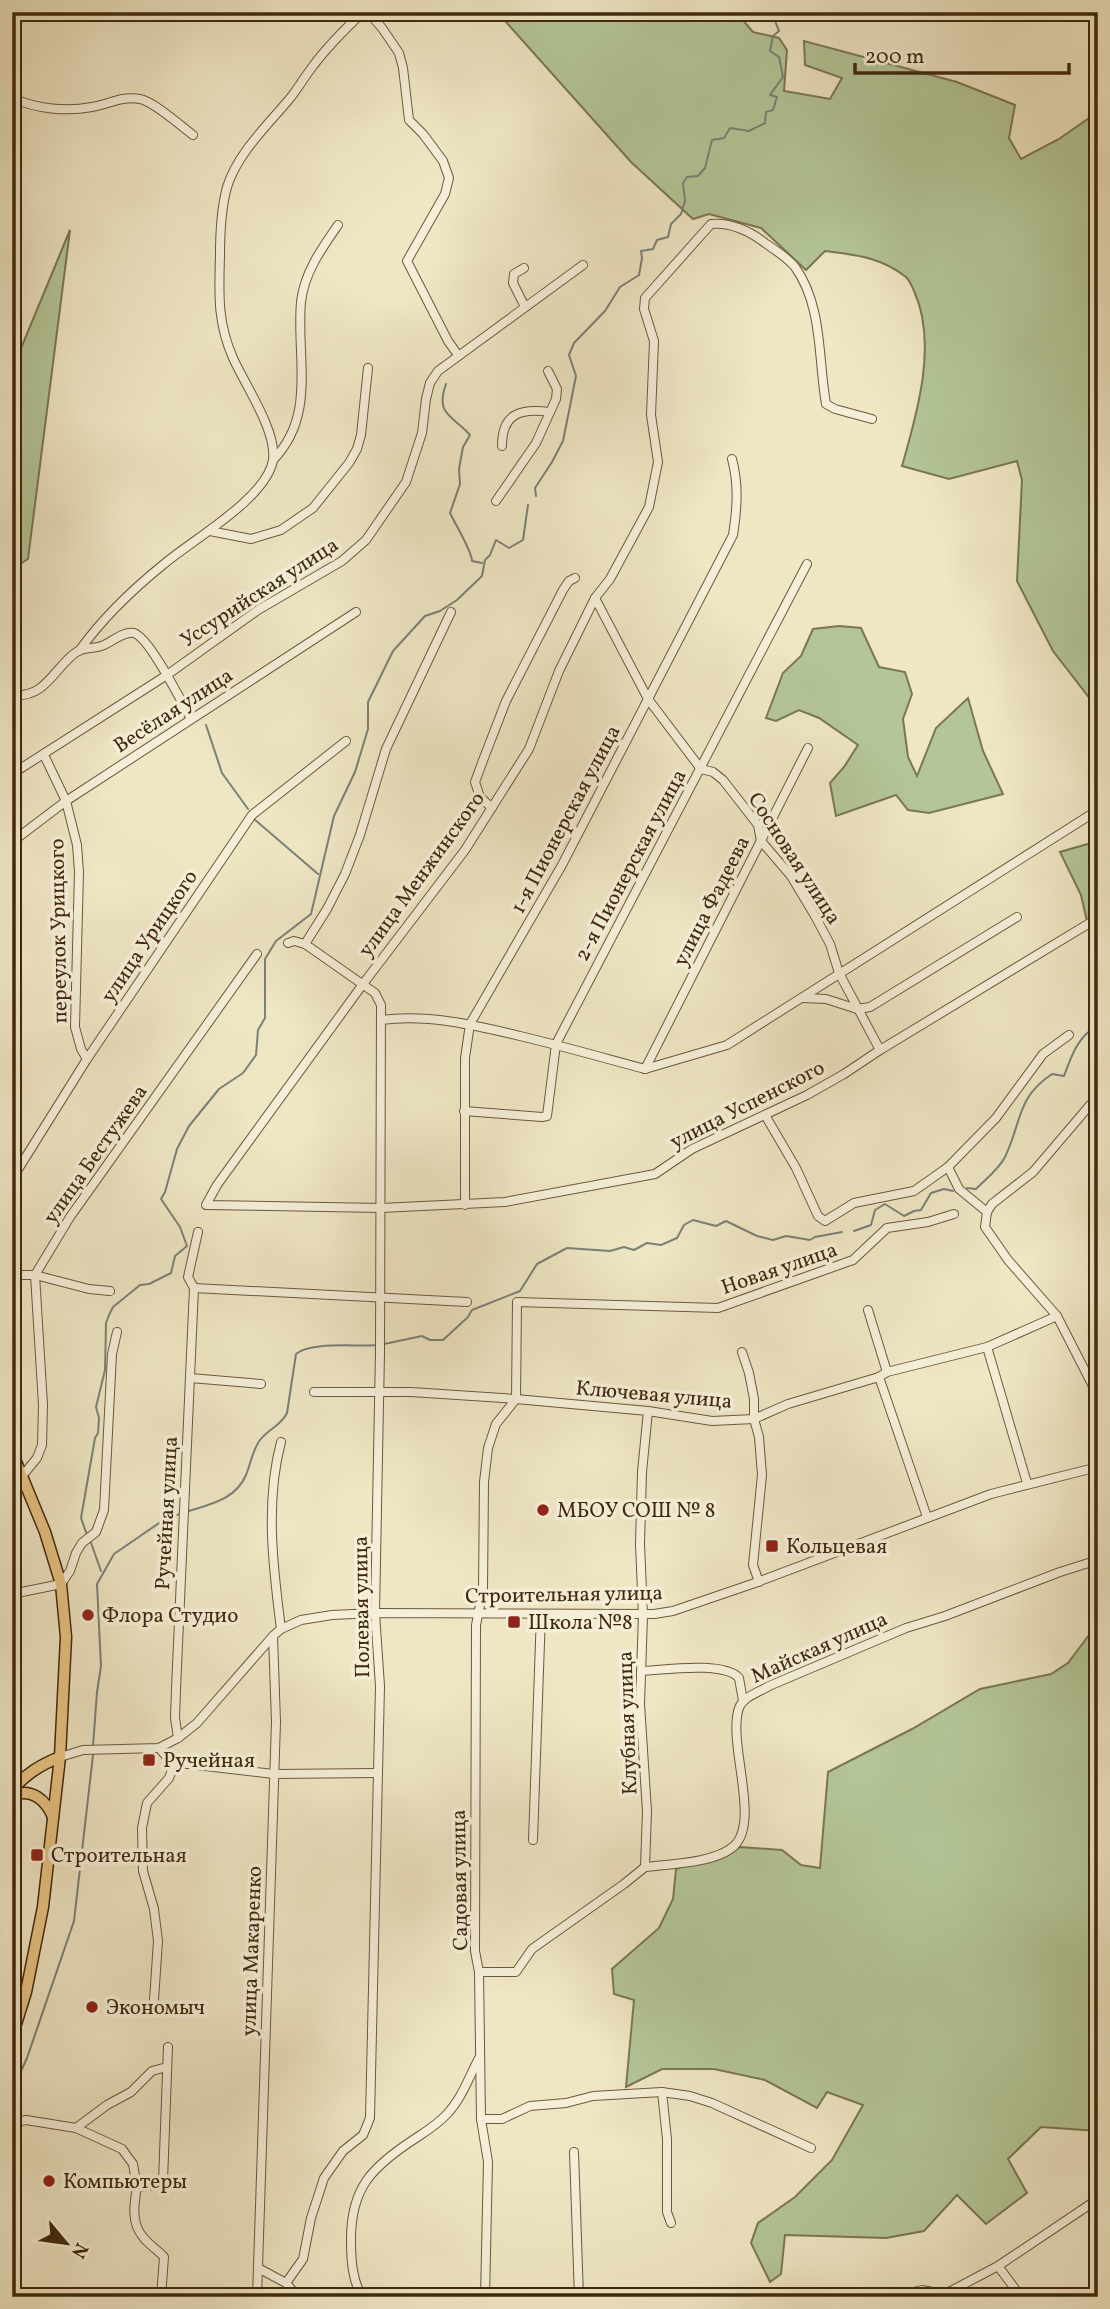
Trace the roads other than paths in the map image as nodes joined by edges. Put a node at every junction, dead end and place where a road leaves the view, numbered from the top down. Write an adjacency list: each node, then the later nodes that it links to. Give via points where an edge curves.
1 (365, 12): 8 (street, via 382,27 399,53 409,120 443,162 449,178 445,194 407,261); 15 (street, via 321,56 236,167 219,228 217,294 222,328 266,422)
2 (12, 98): 3 (street, via 45,108 143,99)
3 (193, 135)
4 (338, 225): 15 (street, via 318,253 306,282 301,301 303,395 289,439)
5 (583, 265): 7 (street)
6 (524, 268): 7 (street, via 514,274 513,283)
7 (525, 307): 8 (street)
8 (458, 355): 24 (street, Уссурийская улица, via 430,383 422,433 406,482 366,540 342,561 258,610)
9 (368, 368): 17 (street, via 357,449 313,508 281,530 251,539)
10 (548, 371): 11 (street, via 557,388)
11 (550, 412): 13 (street, via 530,409 516,413 507,423); 16 (street, via 536,443)
12 (872, 419): 20 (street, улица Менжинского, via 826,404 813,309 794,267 757,236 721,223 710,225 645,298 654,341 651,415 658,462 652,498)
13 (502, 446)
14 (732, 459): 26 (street, 1-я Пионерская улица, via 738,503 733,536)
15 (273, 460): 17 (street, via 254,493)
16 (496, 501)
17 (210, 531): 23 (street, via 164,564)
18 (807, 564): 31 (street, 2-я Пионерская улица)
19 (575, 578): 34 (street, via 563,590 506,701 475,782)
20 (595, 598): 26 (street, Сосновая улица); 34 (street, улица Менжинского, via 528,749)
21 (356, 612): 27 (street, Весёлая улица)
22 (451, 612): 41 (street, via 386,749 345,874)
23 (79, 650): 24 (street, via 134,633); 25 (street, via 39,688)
24 (167, 675): 27 (street); 30 (street, Уссурийская улица)
25 (12, 695)
26 (648, 699): 31 (street, Сосновая улица); 48 (street, 1-я Пионерская улица, via 562,865)
27 (191, 719): 33 (street, Весёлая улица)
28 (346, 741): 52 (street, улица Урицкого, via 251,815)
29 (808, 748): 36 (street, улица Фадеева)
30 (44, 755): 32 (street, Уссурийская улица); 33 (street, переулок Урицкого)
31 (701, 769): 36 (street, Сосновая улица, via 723,780 749,810); 50 (street, 2-я Пионерская улица)
32 (12, 774)
33 (66, 801): 37 (street, Весёлая улица); 52 (street, переулок Урицкого, via 79,872 75,1027)
34 (492, 808): 44 (street, улица Менжинского)
35 (1098, 810): 43 (street)
36 (761, 841): 43 (street, Сосновая улица, via 791,876 815,916); 53 (street, улица Фадеева)
37 (12, 842)
38 (1017, 917): 46 (street, via 895,994)
39 (1098, 918): 51 (street, улица Успенского)
40 (288, 943): 41 (street)
41 (305, 944): 44 (street, Полевая улица)
42 (257, 954): 66 (street, улица Бестужева, via 70,1217)
43 (839, 973): 45 (street); 46 (street, Сосновая улица)
44 (363, 984): 47 (street, Полевая улица, via 375,993); 59 (street, улица Менжинского)
45 (802, 998): 46 (street, via 825,999); 53 (street, via 727,1045)
46 (857, 1009): 51 (street, Сосновая улица)
47 (381, 1020): 48 (street); 61 (street, Полевая улица)
48 (470, 1024): 50 (street); 55 (street, 1-я Пионерская улица)
49 (1069, 1035): 57 (street, Новая улица, via 1043,1054 996,1118)
50 (556, 1045): 53 (street); 55 (street, 2-я Пионерская улица, via 547,1115)
51 (880, 1050): 56 (street, улица Успенского)
52 (87, 1059): 58 (street, улица Урицкого)
53 (645, 1069)
54 (1090, 1105): 62 (street, via 1032,1172)
55 (464, 1111): 60 (street, 1-я Пионерская улица)
56 (765, 1115): 57 (street, Новая улица, via 818,1216 825,1221 854,1203 914,1191); 60 (street, улица Успенского, via 692,1149 655,1174)
57 (948, 1167): 62 (street, via 959,1189)
58 (12, 1179)
59 (206, 1205): 61 (street, улица Успенского)
60 (465, 1205): 61 (street, улица Успенского)
61 (381, 1208): 69 (street, Полевая улица)
62 (987, 1212): 72 (street, via 988,1233)
63 (954, 1214): 82 (street, Новая улица, via 887,1228 853,1260 718,1308 517,1303)
64 (198, 1232): 67 (street, via 188,1277)
65 (12, 1275): 66 (street)
66 (35, 1275): 68 (street); 88 (street, via 42,1445)
67 (194, 1289): 69 (street); 77 (street, Ручейная улица)
68 (110, 1292)
69 (380, 1296): 70 (street); 80 (street, Полевая улица)
70 (467, 1302)
71 (868, 1310): 76 (street)
72 (1057, 1316): 74 (street, Ключевая улица); 81 (street)
73 (117, 1332): 93 (street, via 104,1510 96,1532 76,1553)
74 (987, 1347): 76 (street, Ключевая улица); 89 (street)
75 (742, 1352): 84 (street, via 754,1399)
76 (883, 1374): 84 (street, Ключевая улица); 90 (street)
77 (190, 1377): 78 (street); 103 (street, Ручейная улица, via 175,1709)
78 (261, 1384)
79 (314, 1392): 80 (street, Ключевая улица)
80 (379, 1392): 82 (street, Ключевая улица); 95 (street, Полевая улица)
81 (1098, 1396)
82 (516, 1399): 83 (street, Ключевая улица); 96 (street, Садовая улица, via 496,1424 488,1448)
83 (648, 1411): 84 (street, Ключевая улица, via 712,1421); 98 (street, Клубная улица, via 640,1544)
84 (754, 1419): 92 (street, via 762,1475 753,1565)
85 (281, 1442): 99 (street, via 271,1522)
86 (12, 1452): 88 (main road)
87 (1098, 1466): 89 (street, Строительная улица)
88 (23, 1475): 93 (main road)
89 (1027, 1483): 90 (street, Строительная улица)
90 (927, 1517): 92 (street, Строительная улица)
91 (1098, 1560): 102 (street, Майская улица, via 883,1637)
92 (759, 1582): 98 (street, Строительная улица, via 673,1611)
93 (61, 1584): 94 (street); 105 (main road, via 66,1637)
94 (12, 1594)
95 (375, 1613): 96 (street, Строительная улица); 99 (street, Строительная улица, via 315,1616); 107 (street, Полевая улица, via 380,1686)
96 (477, 1614): 97 (street, Строительная улица); 114 (street, Садовая улица, via 475,1951)
97 (541, 1614): 98 (street, Строительная улица); 112 (street)
98 (643, 1615): 101 (street, Клубная улица)
99 (281, 1629): 100 (street, Строительная улица)
100 (273, 1636): 103 (street, Строительная улица, via 197,1723); 108 (street, улица Макаренко)
101 (641, 1671): 102 (street, via 727,1670 739,1678); 113 (street, Клубная улица)
102 (743, 1701): 113 (street, Майская улица, via 737,1726 742,1835 720,1854)
103 (178, 1738): 104 (street, Строительная улица)
104 (159, 1748): 105 (street, Строительная улица, via 83,1750); 106 (street)
105 (60, 1757): 109 (main road, via 39,1766); 111 (main road)
106 (171, 1762): 108 (street); 115 (street, via 169,1778 147,1803 142,1828 143,1871 158,1941)
107 (378, 1773): 108 (street); 131 (street, Полевая улица, via 370,2118 363,2135 343,2151 324,2178 303,2259)
108 (274, 1774): 130 (street, улица Макаренко)
109 (12, 1790)
110 (12, 1796): 111 (main road, via 25,1793 44,1800)
111 (54, 1818): 116 (main road, via 39,1934)
112 (533, 1840)
113 (645, 1867): 114 (street, via 532,1949 516,1972)
114 (479, 1972): 118 (street, Садовая улица)
115 (154, 2000)
116 (12, 2036)
117 (168, 2047): 119 (street)
118 (480, 2055): 121 (street, Садовая улица); 136 (street, via 447,2115 380,2163 357,2195 351,2263)
119 (167, 2067): 123 (street, via 152,2071 131,2092); 126 (street, via 163,2181)
120 (663, 2092): 121 (street, via 593,2096 530,2106 502,2119); 124 (street, via 712,2103); 128 (street)
121 (481, 2119): 137 (street, Садовая улица, via 488,2162)
122 (12, 2123): 123 (street, via 26,2120)
123 (76, 2128): 126 (street, via 122,2149 133,2164)
124 (811, 2148)
125 (574, 2152): 138 (street)
126 (137, 2187): 133 (street, via 136,2225 164,2258)
127 (1098, 2199): 129 (street)
128 (671, 2223)
129 (998, 2266): 132 (street); 140 (street)
130 (258, 2268): 131 (street); 134 (street, улица Макаренко)
131 (286, 2283): 135 (street)
132 (939, 2294): 139 (street, via 922,2290)
133 (161, 2297)
134 (257, 2297)
135 (299, 2297)
136 (362, 2297)
137 (485, 2297)
138 (579, 2297)
139 (894, 2297)
140 (1021, 2297)

